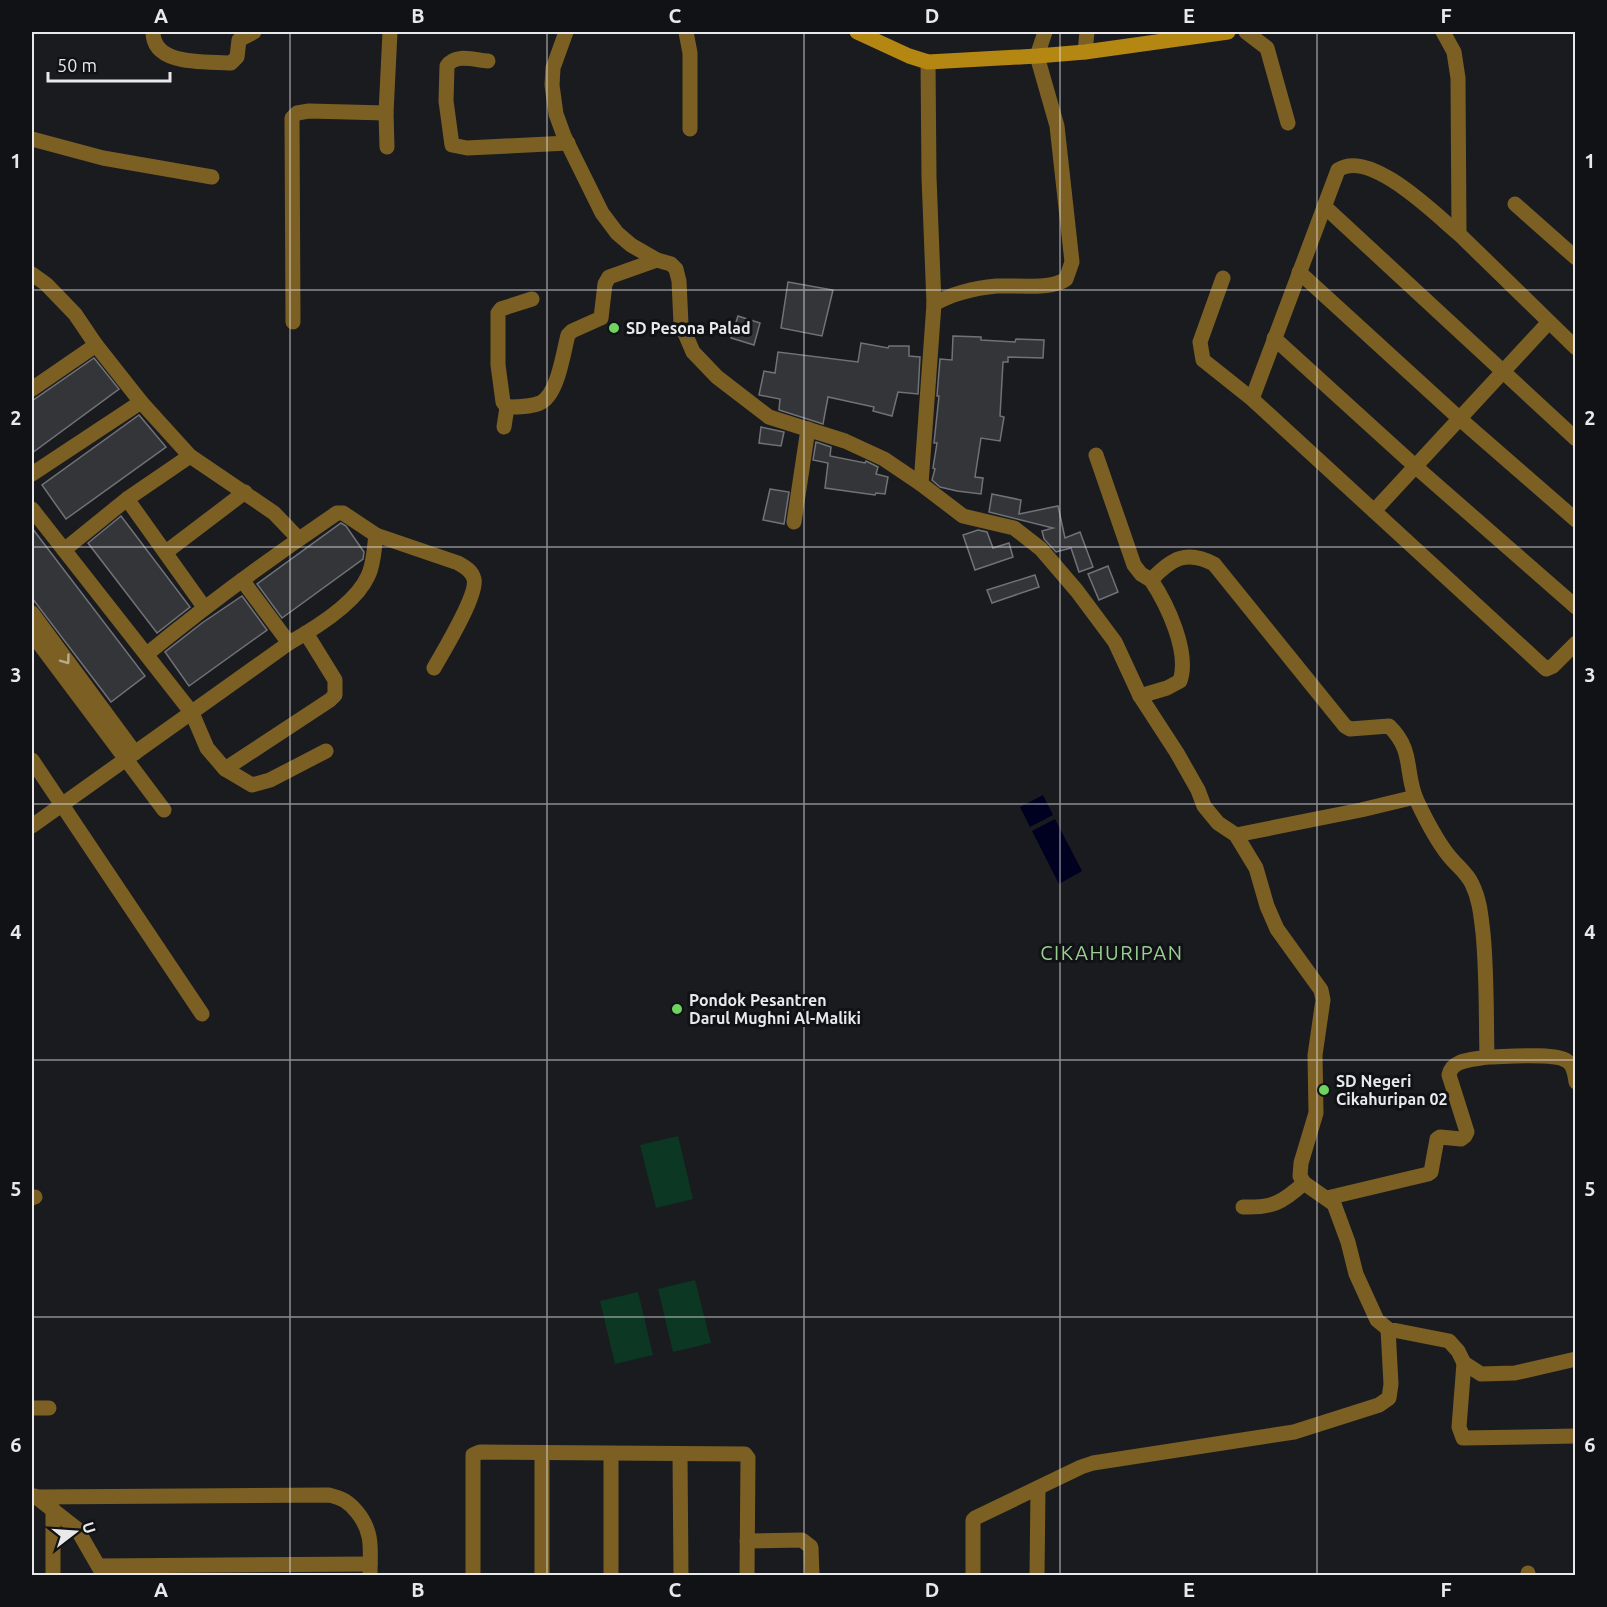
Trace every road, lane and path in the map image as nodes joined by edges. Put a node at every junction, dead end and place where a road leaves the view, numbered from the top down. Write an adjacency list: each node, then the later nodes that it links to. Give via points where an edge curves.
1 (153, 32): 2 (street, via 158,47 174,59 231,63 237,57 239,40)
2 (254, 32)
3 (390, 32): 17 (street)
4 (566, 32): 21 (street, via 553,68 552,85 556,114)
5 (686, 32): 19 (street, via 690,53)
6 (861, 32): 16 (street)
7 (1045, 32): 14 (street)
8 (1087, 32): 13 (street)
9 (1212, 32): 10 (street); 13 (street)
10 (1228, 32)
11 (1246, 32): 18 (street, via 1267,48)
12 (1443, 32): 26 (street, via 1454,52 1458,78)
13 (1085, 52): 14 (street)
14 (1038, 56): 16 (street); 33 (street, via 1057,126 1072,262 1066,279 1056,285 970,290)
15 (488, 61): 21 (street, via 457,58 447,66 452,145 467,148)
16 (928, 62): 33 (street)
17 (386, 113): 22 (street); 34 (street, via 309,111 292,118)
18 (1288, 123)
19 (690, 129)
20 (32, 139): 23 (street, via 103,158)
21 (568, 143): 28 (street, via 593,196 617,233)
22 (387, 147)
23 (212, 177)
24 (1515, 204): 27 (street)
25 (1324, 206): 26 (street, via 1338,170 1344,166 1363,167 1390,178); 29 (street); 39 (street)
26 (1459, 234): 35 (street)
27 (1575, 258)
28 (657, 260): 43 (street, via 609,277 601,318 568,335 547,398 540,403); 46 (street, via 676,269 681,324 702,364 769,417)
29 (1299, 272): 36 (street); 44 (street)
30 (32, 274): 37 (street, via 75,314)
31 (1223, 278): 41 (street, via 1200,342 1203,360)
32 (532, 299): 43 (street, via 498,313 498,364)
33 (934, 304): 52 (street)
34 (293, 322)
35 (1548, 322): 38 (street); 39 (street)
36 (1274, 338): 41 (street); 50 (street)
37 (96, 345): 40 (street); 42 (street)
38 (1575, 348)
39 (1504, 371): 44 (street); 47 (street)
40 (34, 383)
41 (1252, 399): 56 (street)
42 (141, 402): 49 (street); 51 (street)
43 (507, 407): 45 (street)
44 (1460, 419): 50 (street); 57 (street)
45 (504, 427)
46 (808, 429): 52 (street, via 884,459); 58 (street)
47 (1575, 439)
48 (1096, 454): 64 (street, via 1134,565)
49 (190, 456): 53 (street); 54 (street)
50 (1416, 467): 56 (street); 66 (street)
51 (32, 474)
52 (921, 484): 74 (street, via 963,516 1014,528 1041,549 1110,633)
53 (245, 492): 60 (street, via 274,513); 62 (street)
54 (127, 499): 61 (street); 62 (street)
55 (32, 509): 61 (street)
56 (1374, 512): 71 (street, via 1546,669)
57 (1575, 520)
58 (794, 522)
59 (376, 535): 60 (street, via 337,513); 68 (street, via 368,578 352,598); 73 (street, via 458,563 475,580 466,610)
60 (298, 538): 63 (street)
61 (64, 550): 72 (street)
62 (166, 552): 65 (street)
63 (242, 580): 65 (street); 70 (street)
64 (1151, 580): 74 (street, via 1169,616 1183,672 1180,681); 80 (street, via 1177,558 1203,558 1214,564 1345,726 1389,726 1398,734 1406,749)
65 (204, 607): 72 (street)
66 (1575, 608)
67 (32, 613): 77 (street, one-way to 77)
68 (306, 633): 70 (street); 79 (street, via 335,680 335,694)
69 (32, 634): 77 (street)
70 (289, 643): 75 (street)
71 (1574, 650)
72 (147, 654): 75 (street)
73 (434, 668)
74 (1140, 696): 84 (street, via 1212,817)
75 (192, 713): 77 (street); 79 (street, via 207,748)
76 (326, 751): 79 (street, via 270,780 252,784)
77 (130, 757): 81 (street); 82 (street)
78 (32, 760): 81 (street)
79 (225, 769)
80 (1415, 797): 84 (street); 86 (street, via 1435,835 1473,885 1479,904 1485,956)
81 (60, 804): 83 (street); 85 (street)
82 (164, 810)
83 (32, 826)
84 (1236, 835): 88 (street, via 1256,868 1277,928 1322,990 1315,1055 1316,1113 1301,1163)
85 (202, 1014)
86 (1487, 1057): 87 (street, via 1565,1059 1573,1067); 89 (street, via 1457,1063 1450,1070 1467,1132 1461,1139 1437,1138 1431,1172)
87 (1575, 1082)
88 (1304, 1183): 89 (street); 90 (street, via 1279,1203)
89 (1327, 1198): 91 (street, via 1339,1214 1366,1299 1377,1320)
90 (1243, 1208)
91 (1388, 1329): 93 (street, via 1449,1341); 100 (street, via 1391,1384 1389,1398 1378,1405 1294,1432 1093,1463)
92 (1575, 1359): 93 (street, via 1497,1375 1481,1374)
93 (1464, 1363): 96 (street, via 1459,1427 1463,1438)
94 (32, 1408): 95 (street)
95 (49, 1408)
96 (1575, 1436)
97 (542, 1454): 98 (street); 107 (street, via 473,1455); 108 (street)
98 (610, 1454): 99 (street); 109 (street)
99 (680, 1454): 103 (street, via 747,1456); 110 (street)
100 (1038, 1488): 113 (street, via 973,1520); 114 (street)
101 (34, 1496): 102 (street); 104 (street, via 341,1497 369,1529)
102 (53, 1509): 105 (street, via 77,1529); 106 (street)
103 (747, 1541): 111 (street); 112 (street, via 802,1540 811,1547)
104 (370, 1570): 105 (street)
105 (102, 1571)
106 (53, 1575)
107 (473, 1575)
108 (542, 1575)
109 (611, 1575)
110 (681, 1575)
111 (747, 1575)
112 (812, 1575)
113 (973, 1575)
114 (1037, 1575)

